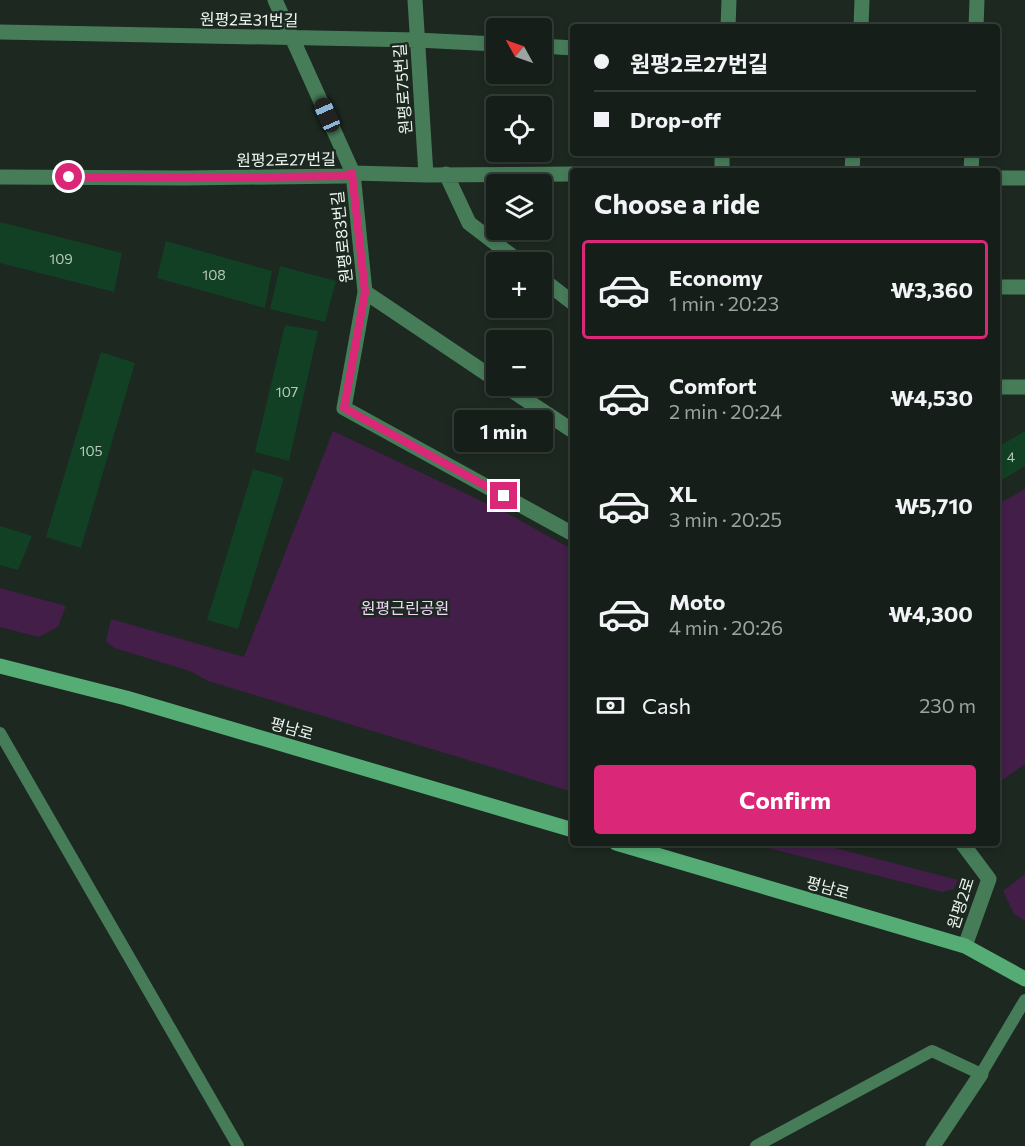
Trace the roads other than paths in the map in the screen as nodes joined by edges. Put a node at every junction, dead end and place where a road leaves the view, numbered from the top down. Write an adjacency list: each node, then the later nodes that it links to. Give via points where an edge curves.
1 (275, 0): 10 (street, 원평로83번길)
2 (415, 0): 11 (street, 원평로75번길)
3 (729, 0): 6 (street)
4 (862, 0): 7 (street)
5 (977, 0): 8 (street)
6 (728, 24)
7 (861, 24)
8 (976, 24)
9 (0, 32): 10 (street, 원평2로31번길)
10 (292, 38): 11 (street, 원평2로31번길); 15 (street, 원평로83번길)
11 (417, 40): 12 (street, 원평2로31번길); 18 (street, 원평로75번길)
12 (486, 43)
13 (552, 47): 14 (street)
14 (570, 48)
15 (352, 173): 18 (street, 원평2로27번길); 19 (street, 원평2로27번길, via 185,178); 26 (street, 원평로83번길)
16 (446, 174): 17 (street, 원평2로27번길); 18 (street, 원평2로27번길); 22 (street, via 469,223)
17 (570, 174)
18 (426, 175)
19 (0, 177)
20 (1000, 178): 21 (street)
21 (1025, 178)
22 (507, 252)
23 (552, 287): 27 (street)
24 (1000, 287): 25 (street)
25 (1025, 287)
26 (365, 292): 28 (street, 원평로83번길); 33 (street, via 344,408)
27 (570, 301)
28 (486, 373)
29 (1000, 387): 30 (street)
30 (1025, 387)
31 (520, 396): 32 (street)
32 (570, 429)
33 (570, 532)
34 (0, 666): 36 (street, 평남로, via 126,698)
35 (0, 733): 43 (lane)
36 (570, 829)
37 (626, 846): 39 (street, 평남로)
38 (964, 846): 39 (street, 원평2로, via 989,879)
39 (964, 946): 40 (street, 평남로)
40 (1025, 979)
41 (1025, 1000): 42 (lane)
42 (981, 1074): 44 (lane, via 932,1051); 45 (street)
43 (238, 1146)
44 (756, 1146)
45 (933, 1146)

